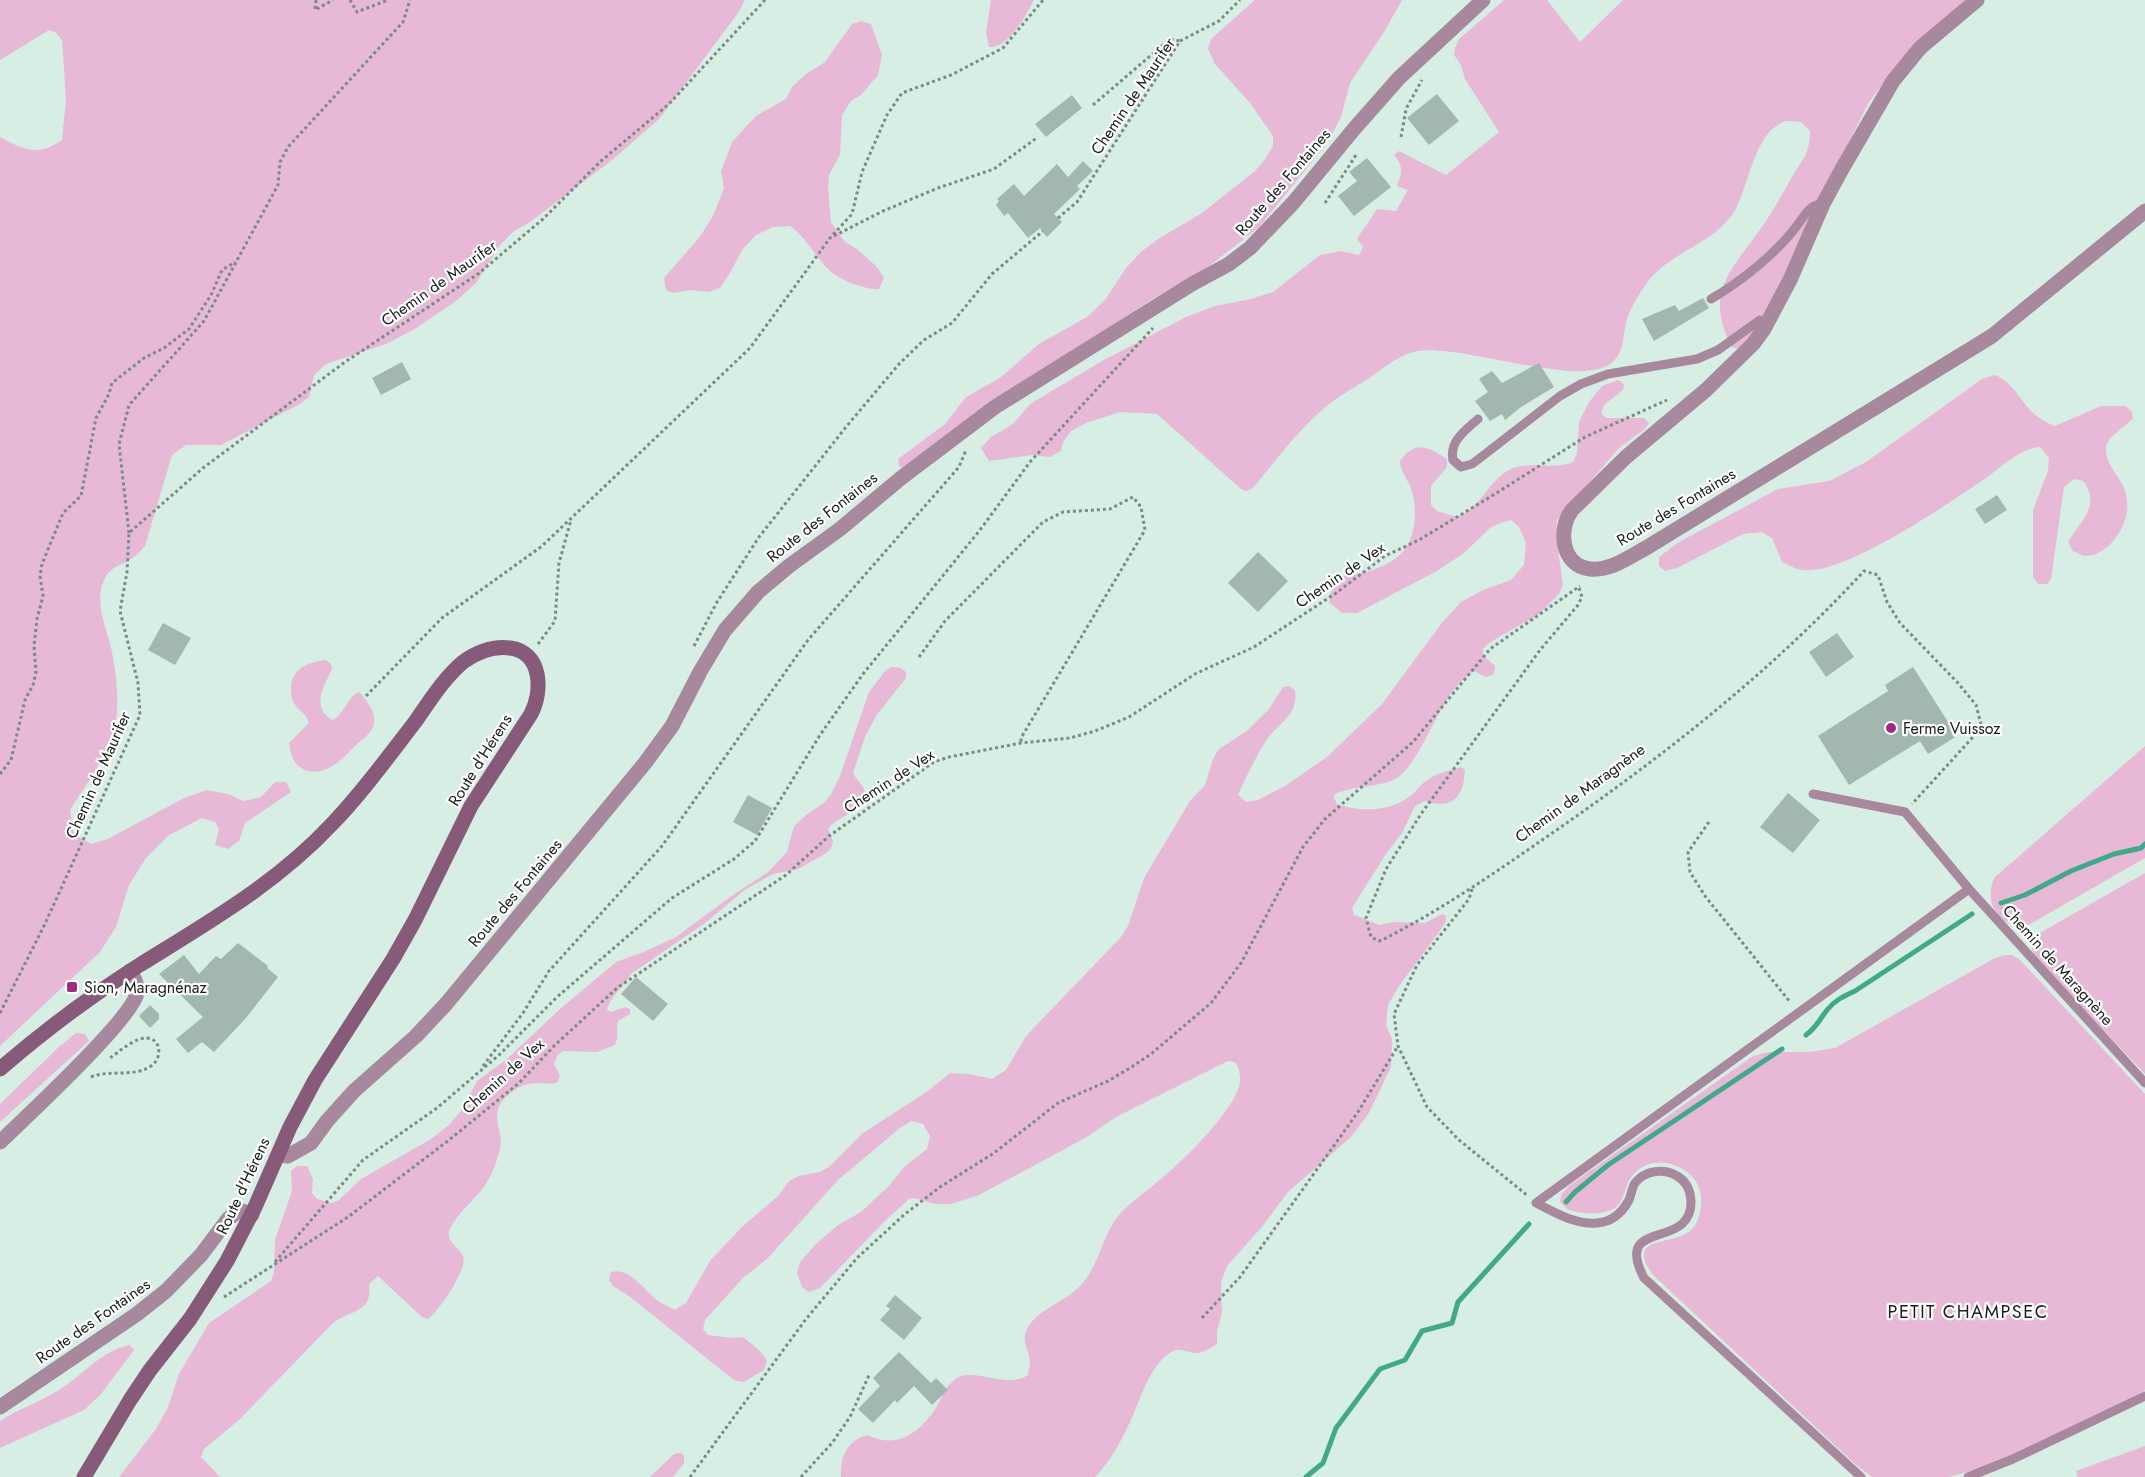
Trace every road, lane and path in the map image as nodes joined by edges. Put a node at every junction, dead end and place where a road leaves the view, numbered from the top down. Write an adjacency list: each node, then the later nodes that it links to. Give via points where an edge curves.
1 (316, 0): 2 (path, via 315,10)
2 (333, 0)
3 (350, 0): 4 (path, via 357,12)
4 (388, 0)
5 (410, 0): 21 (path, Chemin de Maurifer, via 402,22 288,147 280,162 278,185)
6 (765, 0): 29 (path, Chemin de Maurifer, via 669,104 486,267 345,362 203,468)
7 (1043, 0): 20 (path, via 1003,48 951,75 902,93 887,115 862,172 852,214)
8 (1240, 0): 11 (path, Chemin de Maurifer, via 1219,21)
9 (1484, 0): 34 (street, Route des Fontaines, via 1399,78 1293,204 1250,248 1004,401 948,442 758,592 725,630)
10 (1977, 0): 16 (street, via 1920,48 1893,81)
11 (1180, 41): 13 (path, via 1170,39); 18 (path, Chemin de Maurifer, via 1077,202)
12 (1426, 75): 15 (path, via 1406,109)
13 (1093, 105)
14 (1038, 137): 20 (path, via 994,170 894,206)
15 (1401, 137)
16 (1824, 204): 22 (lane, via 1807,211 1778,247 1728,290); 23 (street)
17 (2145, 211): 30 (street, Route des Fontaines, via 1979,344 1633,556 1611,566)
18 (1058, 218)
19 (1043, 231): 34 (path, via 992,274 952,323 924,340 899,364 766,528 717,602 693,648)
20 (830, 238): 28 (path, via 750,348)
21 (237, 261): 29 (path, Chemin de Maurifer, via 204,321 129,405 119,444); 37 (path, via 222,270 189,329 112,383 96,418 81,495 63,513 42,564 43,596 34,646 36,672 11,759)
22 (1711, 299)
23 (1768, 322): 26 (lane, via 1757,322 1718,350 1697,359 1608,374 1581,384 1472,464 1461,467 1453,459 1452,448); 30 (street, via 1739,360 1594,487 1568,516 1562,536 1565,548 1578,564)
24 (1155, 327): 50 (path, via 1030,462 863,674 755,841 672,898 557,997)
25 (1665, 401): 36 (path, Chemin de Vex, via 1585,437 1419,540 1385,556 1254,647 1195,674 1128,717 1078,736)
26 (1479, 419)
27 (968, 447): 50 (path, via 959,467 808,640 662,846 549,971)
28 (572, 518): 33 (path, via 559,563 555,621); 35 (path, via 542,546 442,618)
29 (129, 533): 45 (path, Chemin de Maurifer, via 120,611 138,682 140,715)
30 (1590, 569): 31 (path)
31 (1579, 588): 41 (path, Chemin de Maragnène, via 1582,597 1578,605 1540,650 1421,814 1386,869 1366,918 1369,934 1379,941 1384,939); 63 (path, via 1490,649 1413,742 1320,825 1303,848 1240,963 1198,1015 1130,1068 1058,1103 994,1153 932,1194 857,1257 806,1319)
32 (919, 657): 36 (path, via 945,621 1043,522 1063,512 1110,509 1133,497 1141,507 1144,530)
33 (529, 658): 43 (main road, via 512,648 499,648 479,652 462,663 360,793 306,850 252,894); 53 (main road, Route d'Hérens, via 539,683 534,708 471,806 415,920 324,1065)
34 (701, 670): 53 (street, Route des Fontaines, via 672,726 645,763 446,1005 354,1091 311,1143 299,1152)
35 (366, 696)
36 (1021, 743): 56 (path, Chemin de Vex, via 934,762 864,810 786,875 617,988 519,1083 458,1133 348,1217)
37 (0, 774)
38 (1813, 794): 39 (lane)
39 (1905, 812): 41 (path, Chemin de Maragnène, via 1981,724 1976,705 1900,623 1887,603 1878,574 1864,571 1746,686 1584,811); 42 (lane, Chemin de Maragnène)
40 (1709, 822): 44 (path, via 1688,852 1690,872)
41 (1472, 889): 46 (path, via 1469,899 1417,965 1398,1004 1394,1014)
42 (1969, 890): 44 (lane); 51 (lane, Chemin de Maragnène)
43 (130, 971): 48 (main road, via 77,1006); 52 (street, via 137,992 132,1006)
44 (1799, 1012): 54 (lane)
45 (0, 1013)
46 (1398, 1046): 54 (path, via 1427,1107 1459,1140); 58 (path, via 1358,1112 1240,1277)
47 (106, 1061): 49 (path, via 144,1038 155,1041 160,1055 152,1066 130,1074 102,1074 87,1079)
48 (0, 1069)
49 (92, 1072)
50 (478, 1072): 56 (path, via 437,1108 363,1161)
51 (2145, 1083)
52 (0, 1142)
53 (279, 1155): 55 (main road, Route d'Hérens)
54 (1536, 1203): 65 (lane, via 1569,1220 1609,1221 1620,1214 1636,1182 1664,1170 1678,1176 1688,1185 1691,1209 1684,1222 1674,1229 1646,1238 1638,1250 1637,1264 1644,1278)
55 (252, 1215): 57 (main road, Route d'Hérens); 61 (street, Route des Fontaines, via 237,1212 166,1291)
56 (274, 1264): 57 (path, Chemin de Vex, via 210,1306)
57 (199, 1306): 62 (main road, Route d'Hérens, via 130,1400)
58 (1202, 1318)
59 (870, 1373): 64 (path, via 850,1417)
60 (2145, 1396): 66 (lane, via 2013,1460)
61 (0, 1407)
62 (84, 1477)
63 (690, 1477)
64 (801, 1477)
65 (1861, 1477)
66 (1968, 1477)

